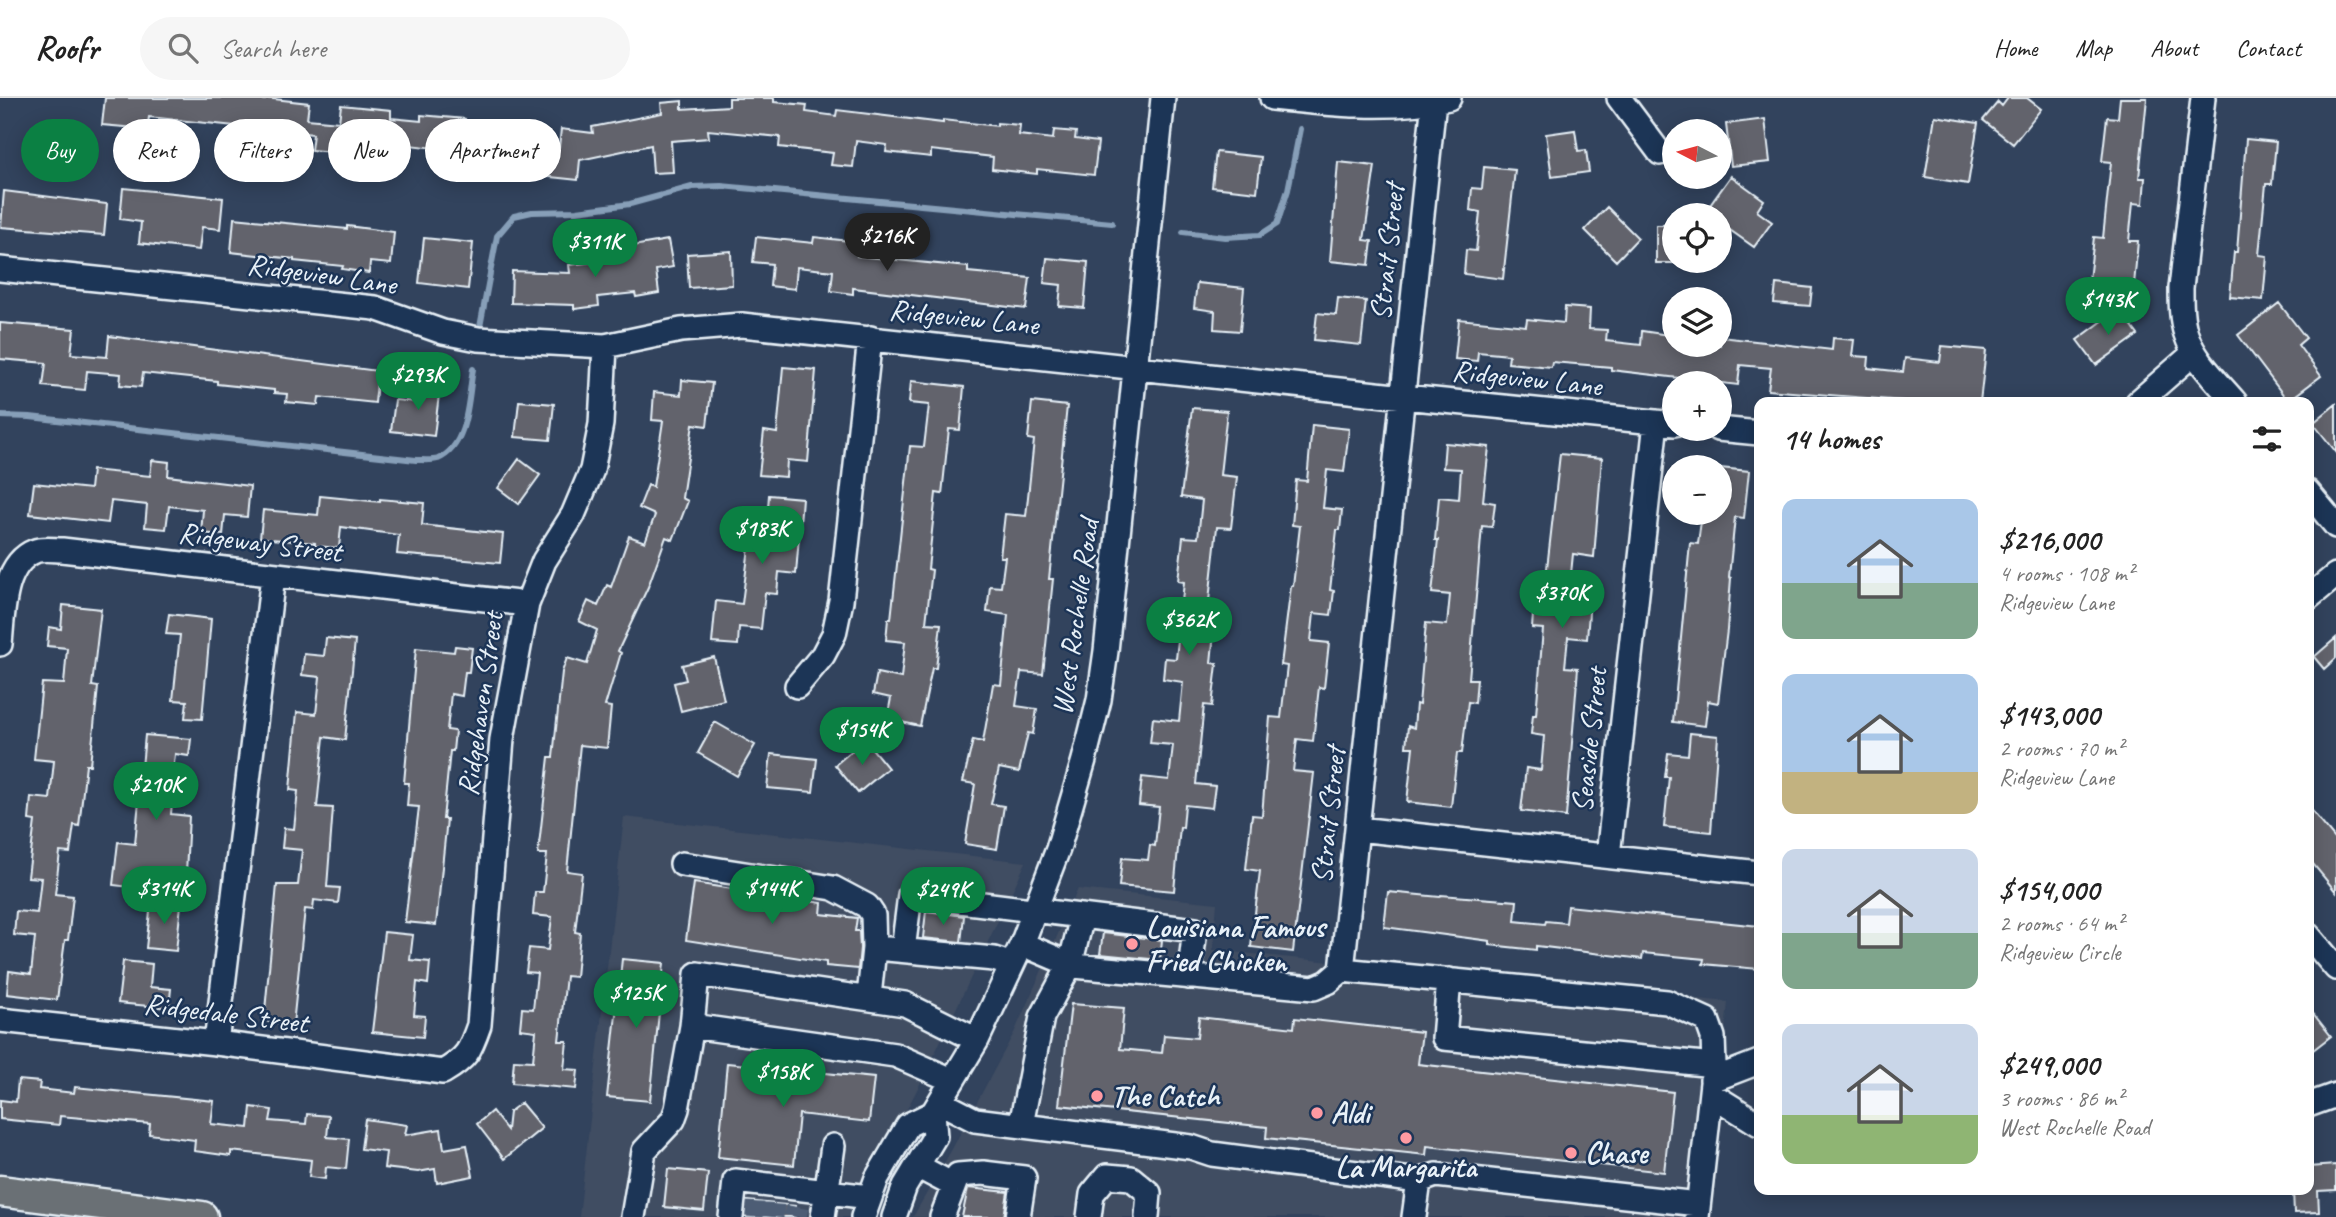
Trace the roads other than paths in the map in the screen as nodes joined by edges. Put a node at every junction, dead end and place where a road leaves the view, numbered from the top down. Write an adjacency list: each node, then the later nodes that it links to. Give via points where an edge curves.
1 (1163, 98): 11 (street, West Rochelle Road)
2 (1272, 98): 5 (street, via 1361,105)
3 (1619, 98): 6 (street)
4 (2203, 98): 10 (street, via 2181,288 2184,324)
5 (1442, 100): 12 (street, Strait Street)
6 (1660, 153)
7 (0, 270): 9 (street, Ridgeview Lane, via 376,308 478,339)
8 (870, 338): 9 (street, Ridgeview Lane, via 742,325 681,330); 11 (street, Ridgeview Lane); 26 (street, via 841,601 834,634)
9 (605, 346): 24 (street, Ridgehaven Street, via 601,424 593,470 573,515 544,561)
10 (2194, 353): 13 (street); 14 (street)
11 (1136, 367): 12 (street, Ridgeview Lane); 31 (street, West Rochelle Road, via 1098,700 1058,849)
12 (1404, 397): 15 (street, Ridgeview Lane); 27 (street, Strait Street)
13 (2144, 397)
14 (2231, 397)
15 (1662, 423)
16 (1732, 430): 17 (street)
17 (1754, 433)
18 (1663, 441): 28 (street, Seaside Street)
19 (2314, 499): 20 (street)
20 (2336, 526)
21 (2336, 575): 23 (street)
22 (273, 576): 24 (street, Ridgeway Street); 25 (street, Ridgeway Street, via 62,550 35,551 19,563 6,588); 47 (street)
23 (2314, 593)
24 (527, 604): 49 (street, Ridgehaven Street, via 502,739 479,1025 462,1061)
25 (0, 644)
26 (797, 687)
27 (1358, 829): 28 (street); 40 (street, Strait Street)
28 (1608, 856): 30 (street)
29 (682, 864): 35 (street, via 833,888 867,906 873,915)
30 (1754, 872)
31 (1034, 912): 32 (street); 34 (street, West Rochelle Road); 36 (street, via 910,895)
32 (1082, 917): 38 (street); 41 (street, via 1195,930)
33 (2314, 942): 39 (street)
34 (1022, 944): 37 (street, West Rochelle Road); 38 (street)
35 (874, 948): 36 (street); 43 (street)
36 (903, 950): 37 (street)
37 (1012, 965): 46 (street, West Rochelle Road)
38 (1070, 965): 41 (street); 56 (street, via 1042,1017)
39 (2336, 968)
40 (1342, 970): 41 (street, via 1314,988); 42 (street)
41 (1189, 977)
42 (1449, 980): 50 (street, via 1667,1002 1707,1020 1713,1037); 50 (street, via 1444,1038)
43 (869, 997): 45 (street, via 697,974); 46 (street, via 914,1007)
44 (0, 1020): 47 (street, Ridgedale Street)
45 (692, 1026): 51 (street, via 895,1055); 67 (street, via 677,1109 673,1120 644,1151)
46 (976, 1040): 51 (street, West Rochelle Road)
47 (216, 1043): 49 (street, Ridgedale Street)
48 (1754, 1064): 50 (street)
49 (443, 1072)
50 (1712, 1079): 55 (street, via 1739,1114); 65 (street)
51 (952, 1080): 54 (street, West Rochelle Road)
52 (2336, 1095): 53 (street)
53 (2314, 1103)
54 (936, 1108): 56 (street, via 975,1120); 58 (street, West Rochelle Road, via 935,1136); 63 (street, West Rochelle Road, via 908,1125 877,1178)
55 (1754, 1122)
56 (1021, 1125): 59 (street)
57 (833, 1146): 62 (street)
58 (917, 1166): 60 (street); 70 (street, West Rochelle Road)
59 (1419, 1181): 65 (street, via 1436,1175); 75 (street)
60 (953, 1185): 71 (street); 72 (street, via 958,1175 1024,1178)
61 (0, 1191): 64 (main road)
62 (827, 1192): 63 (street); 68 (street, via 798,1197 764,1194 736,1181); 69 (street)
63 (867, 1207)
64 (97, 1211): 66 (main road)
65 (1698, 1211)
66 (202, 1217)
67 (633, 1217)
68 (731, 1217)
69 (823, 1217)
70 (894, 1217)
71 (942, 1217)
72 (1018, 1217)
73 (1089, 1217): 74 (street, via 1092,1194 1107,1176 1131,1178 1149,1193)
74 (1147, 1217)
75 (1414, 1217)

